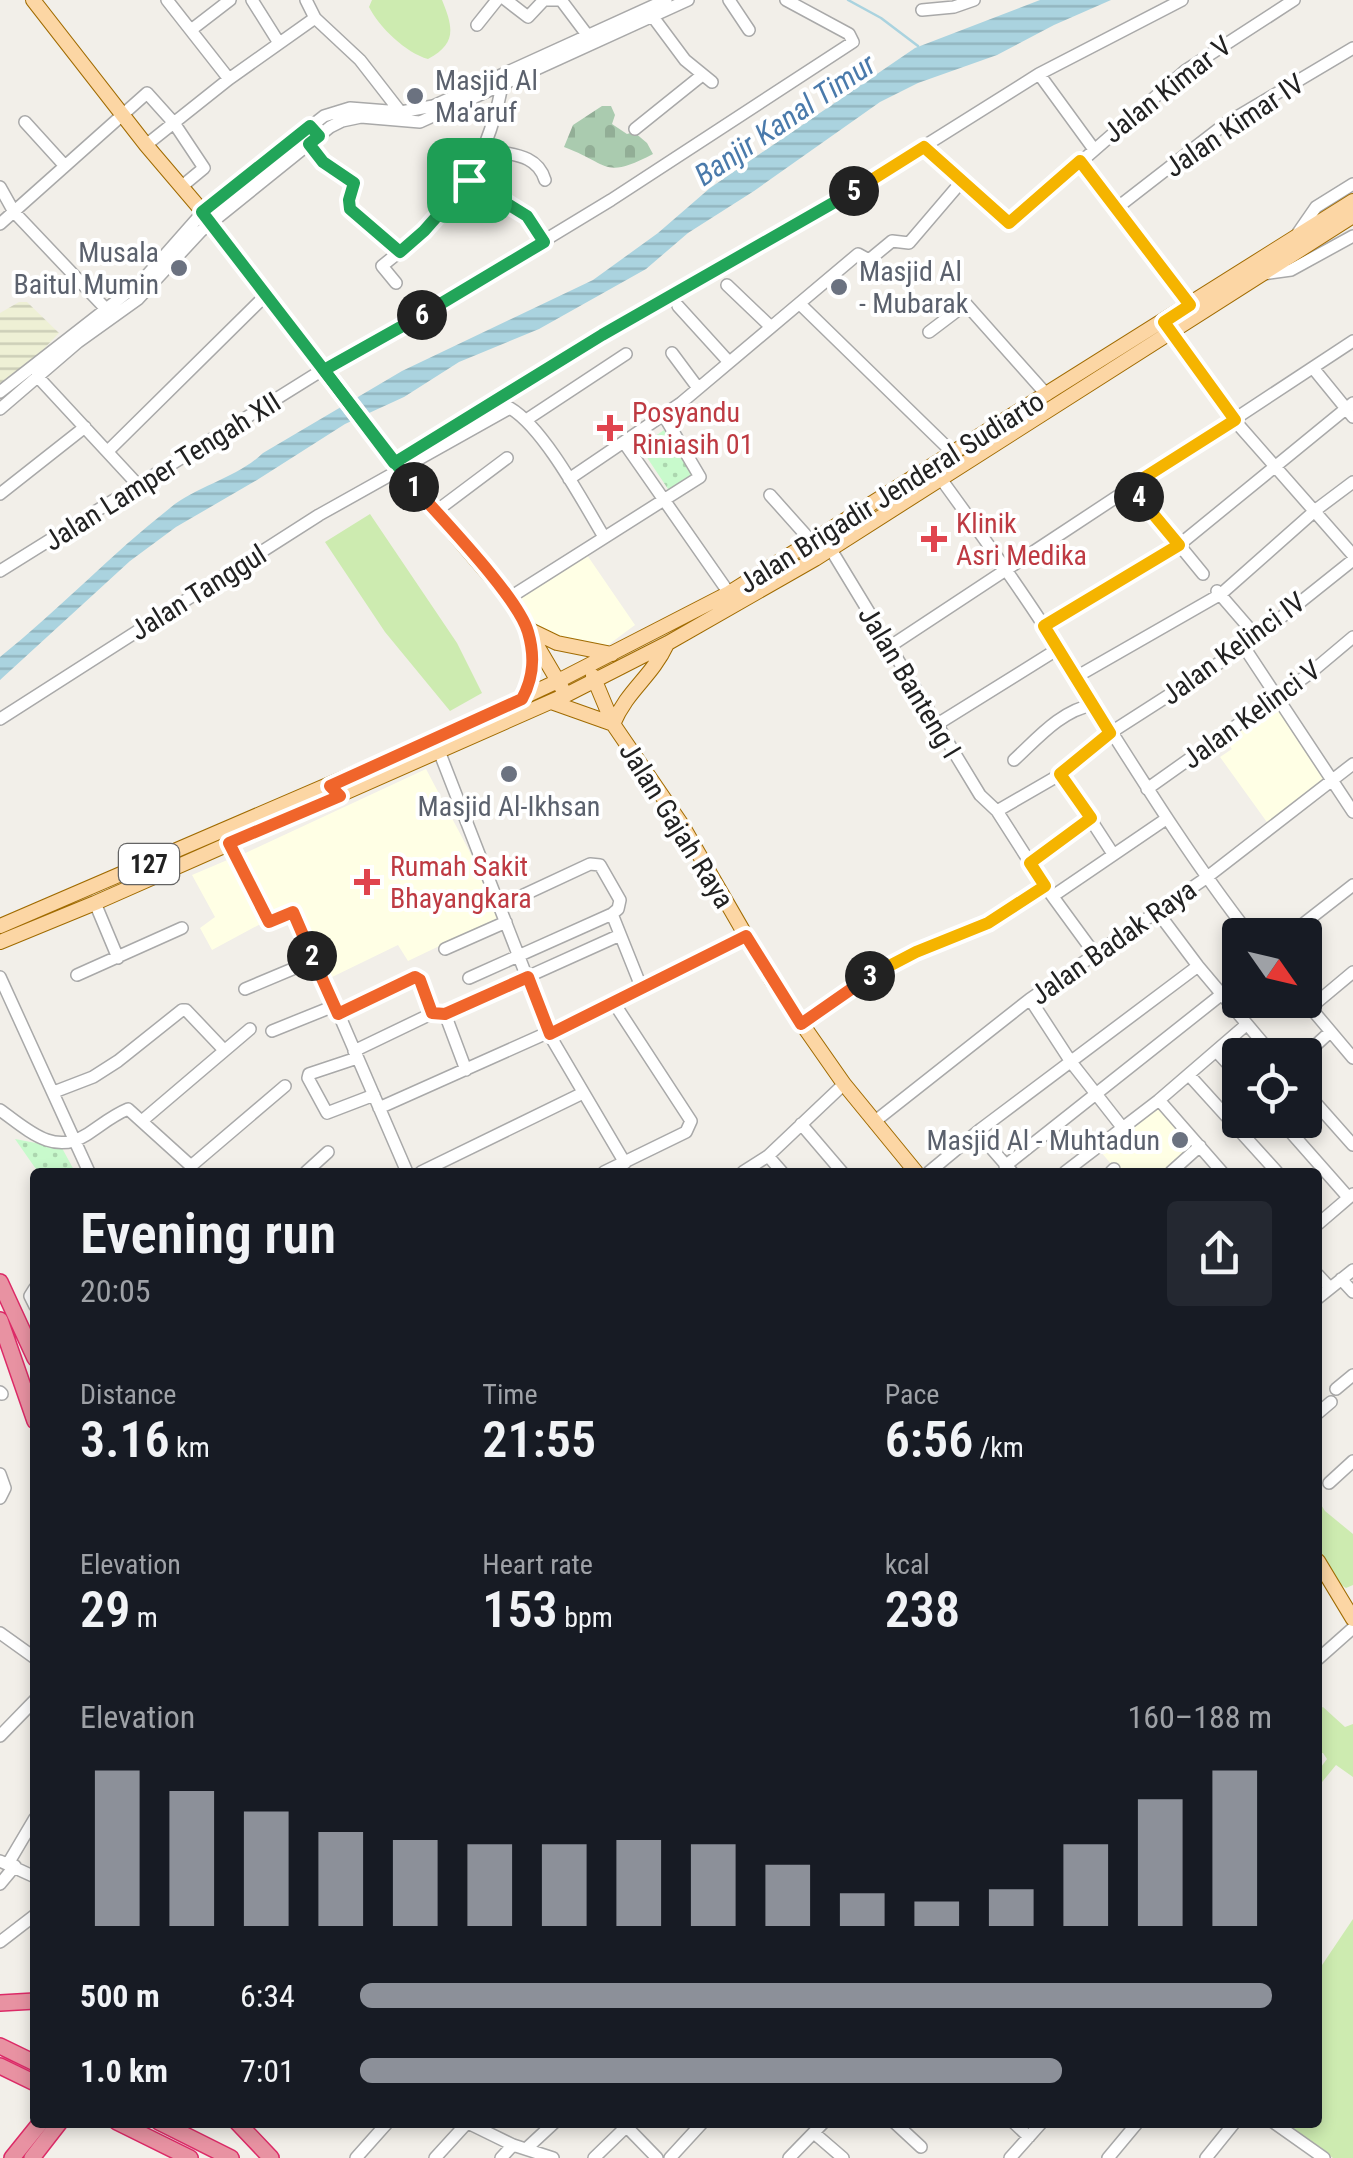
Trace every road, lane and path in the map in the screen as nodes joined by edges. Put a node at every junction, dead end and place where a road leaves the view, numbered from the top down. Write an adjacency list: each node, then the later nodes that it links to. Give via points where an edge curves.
1 (33, 0): 29 (main road)
2 (167, 0): 20 (street)
3 (230, 0): 20 (street)
4 (252, 0): 23 (street)
5 (306, 0): 18 (street)
6 (497, 0): 19 (street)
7 (506, 0): 8 (street, via 528,17 543,1)
8 (558, 0): 22 (street)
9 (666, 0): 22 (street)
10 (688, 0): 17 (street)
11 (729, 0): 21 (street)
12 (786, 0): 55 (street, Jalan Lamper Tengah XII, via 853,42)
13 (974, 0): 16 (street)
14 (1182, 0): 25 (street)
15 (1294, 0): 37 (street, Jalan Kimar V, via 1186,70)
16 (922, 10)
17 (653, 17): 27 (street); 33 (street, via 706,79)
18 (315, 18): 23 (street); 30 (street, via 360,60)
19 (477, 26)
20 (190, 30): 26 (street)
21 (749, 30)
22 (588, 36): 28 (street)
23 (280, 43): 26 (street)
24 (1353, 48): 48 (street, Jalan Kimar IV, via 1225,124)
25 (1039, 74): 36 (street); 37 (street)
26 (229, 79): 32 (street)
27 (502, 86): 28 (street); 38 (street)
28 (462, 98): 30 (street)
29 (121, 114): 32 (street, via 147,94); 35 (main road); 40 (street)
30 (402, 117): 34 (street, via 336,110)
31 (24, 122): 40 (street)
32 (174, 123): 35 (street); 46 (street, via 204,168)
33 (634, 128)
34 (313, 134): 51 (street); 56 (street, via 323,162 353,182 353,213)
35 (146, 144): 46 (main road)
36 (924, 147): 43 (street); 89 (street)
37 (1093, 148): 39 (street, Jalan Kimar V)
38 (485, 149): 41 (street); 42 (street, via 530,158)
39 (1080, 161): 43 (street, Jalan Kimar V, via 1009,223); 48 (street)
40 (65, 166): 49 (street)
41 (469, 180): 55 (street, via 527,216); 56 (street)
42 (546, 180)
43 (962, 180): 62 (street, via 908,243 892,241 869,260 858,254)
44 (1353, 184): 53 (street, via 1316,207)
45 (0, 187): 49 (street)
46 (181, 187): 51 (main road)
47 (1353, 201): 53 (main road, Jalan Brigadir Jenderal Sudiarto)
48 (1118, 207): 64 (street)
49 (14, 212): 52 (street); 63 (street)
50 (1353, 216): 57 (main road, Jalan Brigadir Jenderal Sudiarto)
51 (207, 218): 60 (main road); 63 (street); 74 (street, via 138,300)
52 (0, 224)
53 (1297, 235): 64 (main road, Jalan Brigadir Jenderal Sudiarto)
54 (1353, 236): 57 (street, via 1291,270)
55 (544, 242): 73 (street, Jalan Lamper Tengah XII)
56 (400, 252): 58 (street, via 382,266)
57 (1262, 274): 64 (main road, Jalan Brigadir Jenderal Sudiarto)
58 (396, 283)
59 (727, 285): 65 (street)
60 (266, 295): 73 (main road); 86 (street)
61 (678, 306): 71 (street)
62 (801, 306): 65 (street); 87 (street)
63 (106, 309): 76 (street)
64 (1194, 311): 66 (main road, Jalan Brigadir Jenderal Sudiarto)
65 (771, 328): 71 (street)
66 (1167, 328): 77 (main road, Jalan Brigadir Jenderal Sudiarto); 82 (street); 83 (main road, Jalan Brigadir Jenderal Sudiarto)
67 (929, 332): 77 (street, via 966,304)
68 (1353, 341): 72 (street)
69 (626, 354): 81 (street)
70 (672, 354): 75 (street)
71 (727, 362): 75 (street)
72 (1313, 368): 79 (street); 82 (street)
73 (328, 374): 89 (main road); 94 (street, Jalan Lamper Tengah XII)
74 (37, 376): 78 (street); 84 (street)
75 (698, 388): 80 (street)
76 (0, 392)
77 (1047, 395): 83 (main road, Jalan Brigadir Jenderal Sudiarto)
78 (0, 408)
79 (1350, 409): 90 (street)
80 (664, 416): 85 (street); 98 (street, via 700,476)
81 (526, 420): 89 (street, via 510,408); 91 (street)
82 (1235, 420): 90 (street); 95 (street)
83 (1016, 424): 87 (main road, Jalan Brigadir Jenderal Sudiarto); 92 (main road, Jalan Brigadir Jenderal Sudiarto)
84 (84, 427): 86 (street); 96 (street)
85 (625, 444): 91 (street); 98 (street)
86 (108, 450): 94 (street)
87 (954, 454): 102 (main road, Jalan Brigadir Jenderal Sudiarto)
88 (507, 458): 99 (street)
89 (393, 462): 99 (main road); 129 (street, Jalan Tanggul)
90 (1274, 466): 100 (street); 103 (street)
91 (570, 478): 101 (street)
92 (942, 480): 104 (main road, Jalan Brigadir Jenderal Sudiarto); 107 (street)
93 (1353, 482): 100 (street)
94 (139, 486): 106 (street, Jalan Lamper Tengah XII)
95 (1131, 486): 103 (street); 107 (street)
96 (0, 494)
97 (770, 495): 102 (street)
98 (664, 501): 101 (street); 110 (street)
99 (435, 512): 111 (main road)
100 (1314, 512): 105 (street); 109 (street)
101 (604, 537): 111 (street)
102 (812, 542): 110 (main road, Jalan Brigadir Jenderal Sudiarto)
103 (1179, 545): 108 (street); 112 (street)
104 (830, 548): 116 (main road, Jalan Brigadir Jenderal Sudiarto); 117 (street, Jalan Banteng I)
105 (1353, 558): 114 (street, Jalan Kelinci IV)
106 (1, 568)
107 (1006, 569): 112 (street); 117 (street)
108 (1203, 574)
109 (1219, 592): 114 (street); 122 (street)
110 (729, 593): 120 (main road, Jalan Brigadir Jenderal Sudiarto)
111 (508, 598): 113 (main road)
112 (1044, 626): 119 (street)
113 (528, 628): 120 (main road, via 557,643); 124 (main road); 126 (main road, via 534,666)
114 (1256, 636): 118 (street, Jalan Kelinci IV)
115 (1353, 637): 125 (street, Jalan Kelinci V)
116 (668, 643): 123 (main road, 127); 130 (main road, via 623,700)
117 (888, 647): 131 (street, Jalan Banteng I)
118 (1244, 647): 125 (street); 132 (street, Jalan Kelinci IV)
119 (1058, 648): 122 (street); 131 (street)
120 (613, 654): 121 (main road, 127)
121 (588, 667): 123 (main road, Jalan Gajah Raya); 124 (main road, 127)
122 (1076, 677): 128 (street)
123 (596, 682): 124 (main road, 127); 130 (main road, Jalan Gajah Raya)
124 (562, 688): 126 (main road, 127); 127 (main road, 127)
125 (1278, 696): 137 (street); 138 (street, Jalan Kelinci V)
126 (522, 699): 139 (main road, 127)
127 (550, 702): 130 (main road); 133 (main road, 127)
128 (1093, 704): 132 (street); 134 (street, via 1051,726)
129 (0, 719)
130 (613, 724): 160 (main road, Jalan Gajah Raya)
131 (936, 725): 140 (street, Jalan Banteng I)
132 (1110, 733): 136 (street, Jalan Kelinci IV); 138 (street)
133 (440, 752): 139 (main road, 127); 151 (street)
134 (1014, 760)
135 (1353, 764): 137 (street, Jalan Badak Raya)
136 (1060, 774): 140 (street, Jalan Kelinci IV); 142 (street)
137 (1333, 780): 141 (street); 147 (street, Jalan Badak Raya)
138 (1148, 789): 143 (street)
139 (335, 791): 144 (main road, 127); 157 (main road, 127)
140 (997, 811): 146 (street, Jalan Banteng I)
141 (1353, 812)
142 (1091, 818): 145 (street); 146 (street)
143 (1166, 818): 145 (street); 147 (street)
144 (229, 843): 150 (main road, 127); 166 (street, via 269,922 296,915)
145 (1113, 854): 149 (street)
146 (1030, 863): 149 (street, Jalan Banteng I)
147 (1206, 878): 152 (street, Jalan Badak Raya); 154 (street)
148 (1353, 885): 155 (street)
149 (1049, 891): 163 (street, Jalan Banteng I); 183 (street, via 882,969)
150 (95, 903): 161 (main road, 127); 165 (street)
151 (500, 906): 153 (street, via 595,864 620,900); 156 (street)
152 (1156, 910): 163 (street, Jalan Badak Raya); 167 (street)
153 (612, 914): 159 (street); 164 (street)
154 (1237, 918)
155 (1311, 918)
156 (506, 922): 162 (street); 164 (street)
157 (0, 926)
158 (182, 928): 165 (street)
159 (620, 935): 171 (street); 174 (street)
160 (746, 936): 174 (street); 183 (main road, Jalan Gajah Raya)
161 (0, 942)
162 (445, 949)
163 (1094, 953): 177 (street, Jalan Badak Raya)
164 (518, 956): 171 (street); 172 (street)
165 (118, 958): 169 (street)
166 (314, 960): 173 (street); 179 (street)
167 (1198, 966): 175 (street); 196 (street)
168 (1353, 972): 176 (street)
169 (77, 975)
170 (0, 977): 201 (street)
171 (528, 977): 180 (street); 188 (street)
172 (469, 978)
173 (246, 989)
174 (642, 989): 178 (street)
175 (1222, 994): 204 (street)
176 (1322, 994)
177 (1030, 999): 196 (street); 210 (street, Jalan Badak Raya)
178 (614, 1003): 188 (street); 220 (street, via 691,1122 686,1132)
179 (336, 1010): 180 (street, via 415,977); 186 (street); 193 (street)
180 (439, 1014): 193 (street); 197 (street)
181 (1240, 1018): 184 (street)
182 (1318, 1018): 187 (street)
183 (801, 1024): 199 (main road, Jalan Gajah Raya)
184 (1246, 1026): 189 (street); 192 (street)
185 (250, 1029): 191 (street)
186 (272, 1031)
187 (1330, 1032): 190 (street); 195 (street)
188 (550, 1034): 197 (street); 202 (street)
189 (1257, 1038)
190 (1322, 1040)
191 (224, 1050): 201 (street, via 182,1010 118,1061); 209 (street)
192 (1217, 1052): 194 (street); 198 (street)
193 (356, 1054): 203 (street); 203 (street, via 308,1078 327,1113)
194 (1222, 1057)
195 (1353, 1058)
196 (1070, 1062): 204 (street); 213 (street)
197 (466, 1070): 206 (street)
198 (1189, 1074): 205 (street); 236 (street)
199 (844, 1084): 210 (main road, Jalan Gajah Raya); 211 (street)
200 (285, 1086): 209 (street, via 191,1166)
201 (54, 1092): 215 (street)
202 (583, 1092): 220 (street); 224 (street)
203 (374, 1095): 206 (street)
204 (1096, 1095): 212 (street); 232 (street)
205 (1159, 1100): 212 (street); 217 (street)
206 (379, 1108): 223 (street)
207 (0, 1110): 215 (street, via 46,1142)
208 (1322, 1110): 216 (street)
209 (143, 1120): 215 (street, via 124,1110)
210 (874, 1122): 229 (main road, Jalan Gajah Raya)
211 (801, 1124): 219 (street); 228 (street)
212 (1122, 1127): 233 (street)
213 (977, 1132): 230 (street); 231 (street)
214 (1297, 1138): 237 (street)
215 (76, 1141): 221 (street)
216 (1353, 1145)
217 (1200, 1146): 234 (street); 235 (street)
218 (328, 1152): 222 (street)
219 (768, 1156): 226 (street); 227 (street)
220 (625, 1164): 225 (street)
221 (87, 1168)
222 (310, 1168)
223 (405, 1168)
224 (430, 1168)
225 (614, 1168)
226 (749, 1168)
227 (778, 1168)
228 (839, 1168)
229 (913, 1168)
230 (934, 1168)
231 (1007, 1168)
232 (1009, 1168)
233 (1069, 1168)
234 (1175, 1168)
235 (1219, 1168)
236 (1274, 1168)
237 (1351, 1196): 238 (street)
238 (1322, 1219)
239 (1353, 1270): 241 (street)
240 (1322, 1279): 243 (street)
241 (1342, 1279): 243 (street); 244 (street)
242 (0, 1282): 247 (highway)
243 (1330, 1288): 245 (street)
244 (1353, 1292)
245 (1322, 1295)
246 (0, 1320): 249 (highway)
247 (30, 1347)
248 (1353, 1375): 250 (street)
249 (30, 1405)
250 (1322, 1408)
251 (1353, 1461): 253 (street)
252 (2, 1478): 254 (street)
253 (1328, 1483)
254 (0, 1498)
255 (1322, 1571): 256 (main road)
256 (1353, 1619)
257 (1353, 1628): 260 (street)
258 (0, 1633): 259 (street)
259 (30, 1654)
260 (1322, 1655)
261 (30, 1705): 262 (street)
262 (0, 1736)
263 (30, 1826): 264 (street)
264 (8, 1863): 265 (street)
265 (0, 1884)
266 (30, 1919): 267 (street)
267 (0, 1942)
268 (30, 2001): 269 (highway)
269 (0, 2003)
270 (0, 2046): 271 (highway)
271 (30, 2061)
272 (0, 2066): 273 (highway)
273 (30, 2081)
274 (36, 2128): 300 (highway)
275 (55, 2128): 301 (highway)
276 (129, 2128): 302 (highway)
277 (172, 2128): 303 (highway)
278 (242, 2128): 304 (highway)
279 (383, 2128): 305 (street)
280 (462, 2128): 306 (street)
281 (477, 2128): 297 (street)
282 (536, 2128): 295 (street)
283 (548, 2128): 295 (street)
284 (620, 2128): 309 (street)
285 (628, 2128): 310 (street)
286 (698, 2128): 311 (street)
287 (819, 2128): 294 (street)
288 (900, 2128): 299 (street)
289 (1019, 2128): 296 (street)
290 (1036, 2128): 296 (street)
291 (1133, 2128): 315 (street)
292 (1231, 2128): 316 (street)
293 (1282, 2128): 317 (street)
294 (814, 2133): 312 (street); 313 (street)
295 (542, 2134): 298 (street)
296 (1028, 2137): 314 (street)
297 (513, 2145): 298 (street); 307 (street)
298 (527, 2148): 308 (street)
299 (921, 2148)
300 (12, 2158)
301 (32, 2158)
302 (190, 2158)
303 (232, 2158)
304 (270, 2158)
305 (356, 2158)
306 (435, 2158)
307 (502, 2158)
308 (552, 2158)
309 (594, 2158)
310 (657, 2158)
311 (670, 2158)
312 (789, 2158)
313 (843, 2158)
314 (1010, 2158)
315 (1108, 2158)
316 (1206, 2158)
317 (1324, 2158)

